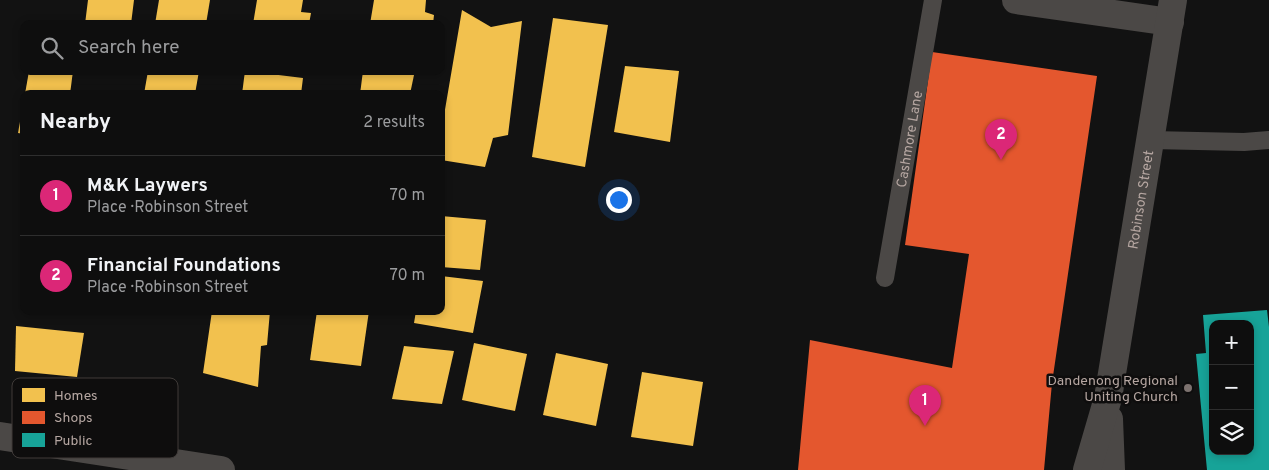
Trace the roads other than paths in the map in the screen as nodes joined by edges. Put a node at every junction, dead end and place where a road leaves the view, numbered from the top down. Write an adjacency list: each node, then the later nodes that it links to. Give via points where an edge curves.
1 (933, 0): 6 (lane, Cashmore Lane)
2 (1016, 0): 3 (street)
3 (1172, 11): 4 (street, Robinson Street)
4 (1150, 140): 5 (lane); 7 (street, Robinson Street)
5 (1269, 140)
6 (884, 278)
7 (1108, 398): 10 (street, Robinson Street); 11 (street, Robinson Street)
8 (143, 458): 9 (street)
9 (221, 470)
10 (1087, 470)
11 (1111, 470)

